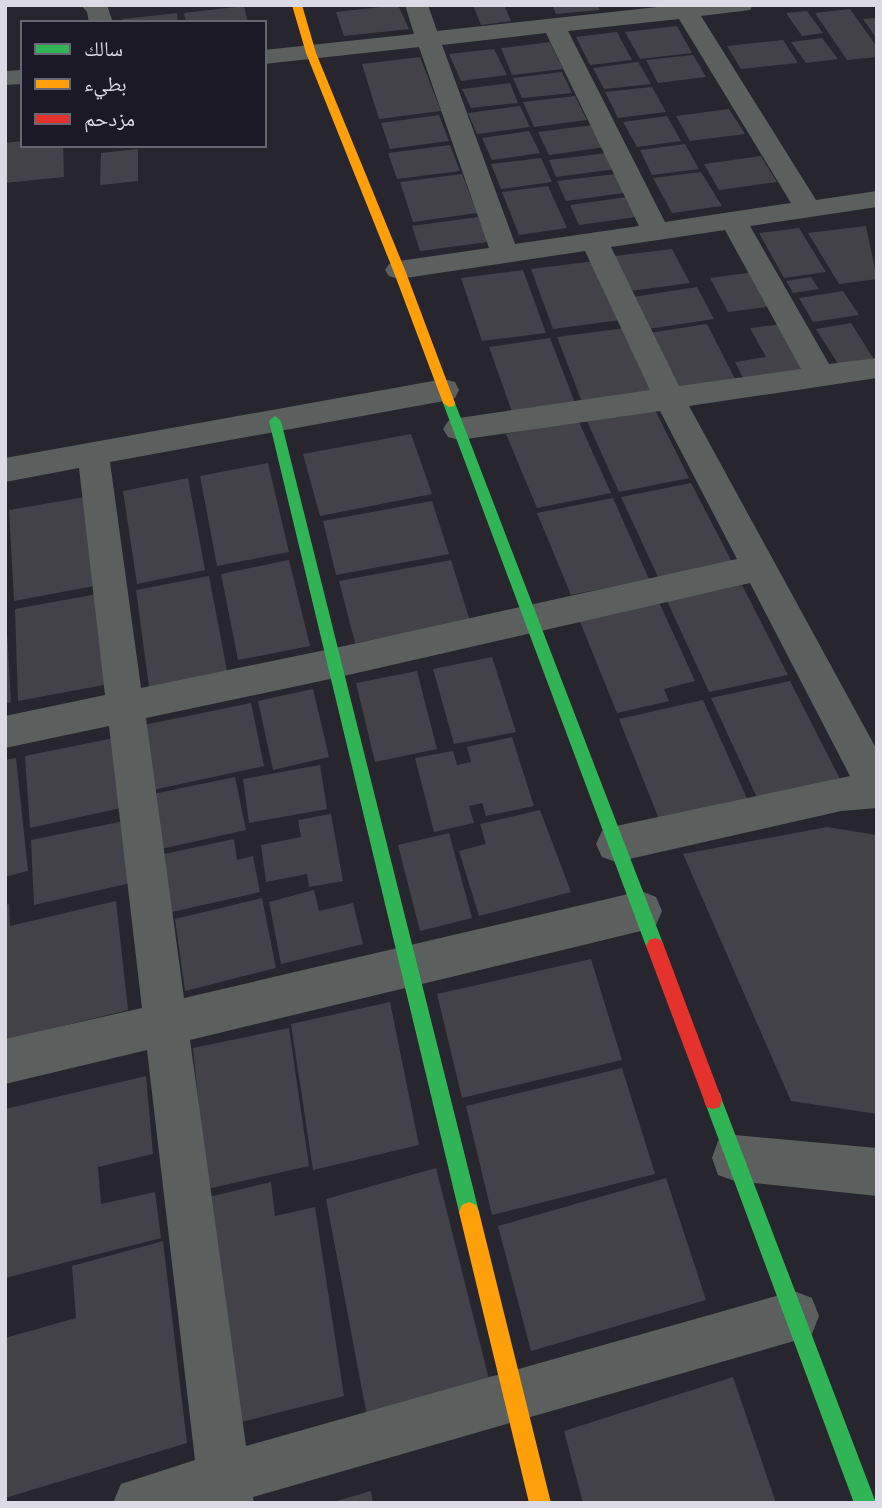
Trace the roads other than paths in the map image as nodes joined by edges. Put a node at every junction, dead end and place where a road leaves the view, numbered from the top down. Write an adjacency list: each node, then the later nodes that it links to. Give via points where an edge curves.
1 (92, 5): 7 (street)
2 (297, 5): 10 (main road)
3 (416, 5): 9 (street)
4 (742, 5): 6 (street)
5 (625, 12): 6 (street); 8 (street)
6 (686, 12): 13 (street)
7 (101, 21)
8 (554, 26): 9 (street); 15 (street)
9 (429, 40): 10 (street); 17 (street)
10 (311, 53): 11 (street); 18 (main road)
11 (266, 57)
12 (875, 207): 13 (street)
13 (808, 209): 14 (street)
14 (733, 220): 15 (street); 20 (street)
15 (656, 232): 16 (street)
16 (594, 241): 17 (street); 22 (street)
17 (505, 254): 18 (street)
18 (399, 270): 21 (main road)
19 (877, 368): 20 (street)
20 (820, 376): 22 (street)
21 (444, 390): 23 (street); 24 (main road)
22 (670, 399): 24 (street); 27 (street)
23 (275, 421): 25 (street); 29 (main road)
24 (459, 429): 28 (main road)
25 (93, 454): 26 (street); 30 (street)
26 (5, 470)
27 (760, 568): 28 (street); 32 (street)
28 (531, 619): 29 (street); 33 (main road)
29 (335, 663): 30 (street); 35 (main road)
30 (126, 708): 31 (street); 36 (street)
31 (5, 732)
32 (877, 790): 33 (street)
33 (616, 844): 34 (main road)
34 (641, 911): 35 (street); 38 (main road)
35 (409, 965): 36 (street); 41 (main road)
36 (166, 1025): 37 (street); 42 (street)
37 (5, 1062)
38 (735, 1158): 39 (street); 40 (main road)
39 (877, 1172)
40 (794, 1316): 41 (street); 45 (main road)
41 (514, 1396): 42 (street); 44 (main road)
42 (225, 1491): 43 (street)
43 (140, 1503)
44 (540, 1503)
45 (865, 1503)

